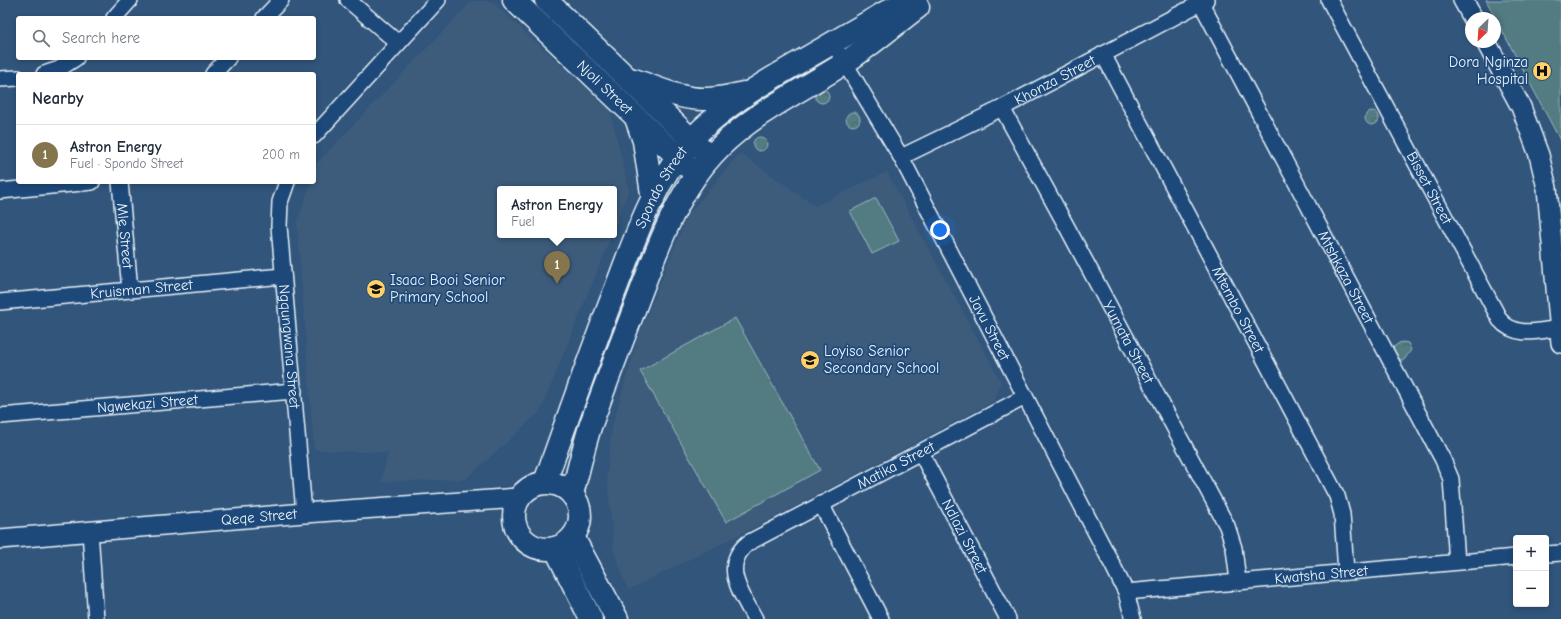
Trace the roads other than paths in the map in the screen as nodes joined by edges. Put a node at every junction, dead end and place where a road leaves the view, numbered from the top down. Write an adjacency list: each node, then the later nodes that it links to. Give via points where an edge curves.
1 (130, 0): 13 (street)
2 (281, 0): 14 (street)
3 (348, 0): 16 (street)
4 (438, 0): 16 (street)
5 (514, 0): 29 (main road, Njoli Street)
6 (546, 0): 24 (main road, Njoli Street)
7 (910, 0): 15 (main road, Spondo Street)
8 (925, 0): 21 (main road, Spondo Street)
9 (1329, 0): 45 (street, Bisset Street, via 1500,320 1510,329 1521,332)
10 (1463, 0): 12 (street)
11 (1204, 1): 18 (street, Khonza Street); 62 (street, Mtshkaza Street, via 1443,460 1451,479)
12 (1470, 12)
13 (116, 16)
14 (266, 16)
15 (833, 42): 21 (street, Javu Street); 27 (main road, Spondo Street)
16 (398, 43): 30 (street)
17 (1489, 48): 41 (street, via 1521,107 1539,155 1547,188)
18 (1102, 54): 28 (street, Khonza Street); 63 (street, Mtembo Street, via 1337,496 1342,514)
19 (73, 60): 22 (street)
20 (226, 60): 23 (street)
21 (844, 63): 33 (main road, Spondo Street, via 770,107); 34 (street, Javu Street)
22 (50, 72)
23 (215, 72)
24 (627, 77): 27 (main road, via 695,98 722,98); 31 (main road, Njoli Street)
25 (16, 78): 26 (street)
26 (0, 80)
27 (747, 92): 31 (main road, Spondo Street)
28 (1002, 108): 34 (street, Khonza Street); 64 (street, Yumata Street, via 1227,526 1234,548)
29 (635, 116): 32 (main road, Njoli Street); 40 (main road, via 644,141)
30 (316, 134)
31 (692, 139): 32 (main road, Spondo Street); 33 (main road, Njoli Street)
32 (677, 156): 35 (main road, Njoli Street); 40 (main road, Spondo Street)
33 (710, 158): 35 (main road, Spondo Street)
34 (901, 158): 47 (street, Javu Street)
35 (696, 174): 51 (main road, Spondo Street, via 666,228 590,428)
36 (77, 184): 39 (street)
37 (120, 184): 43 (street, Mle Street)
38 (286, 184): 42 (street, Ngqungwana Street, via 279,212)
39 (0, 191)
40 (653, 200): 50 (main road, Spondo Street, via 591,354)
41 (1557, 258): 45 (street)
42 (283, 276): 43 (street, Kruisman Street); 46 (street, Ngqungwana Street)
43 (130, 290): 44 (street, Kruisman Street)
44 (0, 302)
45 (1560, 335)
46 (294, 391): 48 (street, Ngwekazi Street); 54 (street, Ngqungwana Street)
47 (1025, 397): 49 (street, Matika Street); 65 (street, Javu Street)
48 (0, 416)
49 (921, 453): 53 (street, Matika Street); 71 (street, Ndlazi Street)
50 (545, 482): 51 (main road, via 555,483); 52 (main road, via 530,487)
51 (572, 494): 56 (main road, via 581,515)
52 (518, 498): 54 (street, Qeqe Street); 58 (main road, via 513,520 520,535 525,541 539,548)
53 (821, 504): 69 (street, Matika Street, via 738,552 734,564 737,582); 70 (street)
54 (304, 512): 55 (street, Qeqe Street)
55 (90, 532): 57 (street, Qeqe Street); 66 (street)
56 (573, 537): 58 (main road); 68 (main road)
57 (0, 539)
58 (555, 548): 67 (main road)
59 (1561, 553): 60 (street)
60 (1549, 554)
61 (1513, 557): 62 (street, Kwatsha Street)
62 (1457, 562): 63 (street, Kwatsha Street)
63 (1346, 572): 64 (street, Kwatsha Street)
64 (1238, 581): 65 (street, Kwatsha Street)
65 (1126, 592): 72 (street, Javu Street)
66 (96, 619)
67 (591, 619)
68 (617, 619)
69 (755, 619)
70 (882, 619)
71 (1008, 619)
72 (1133, 619)

